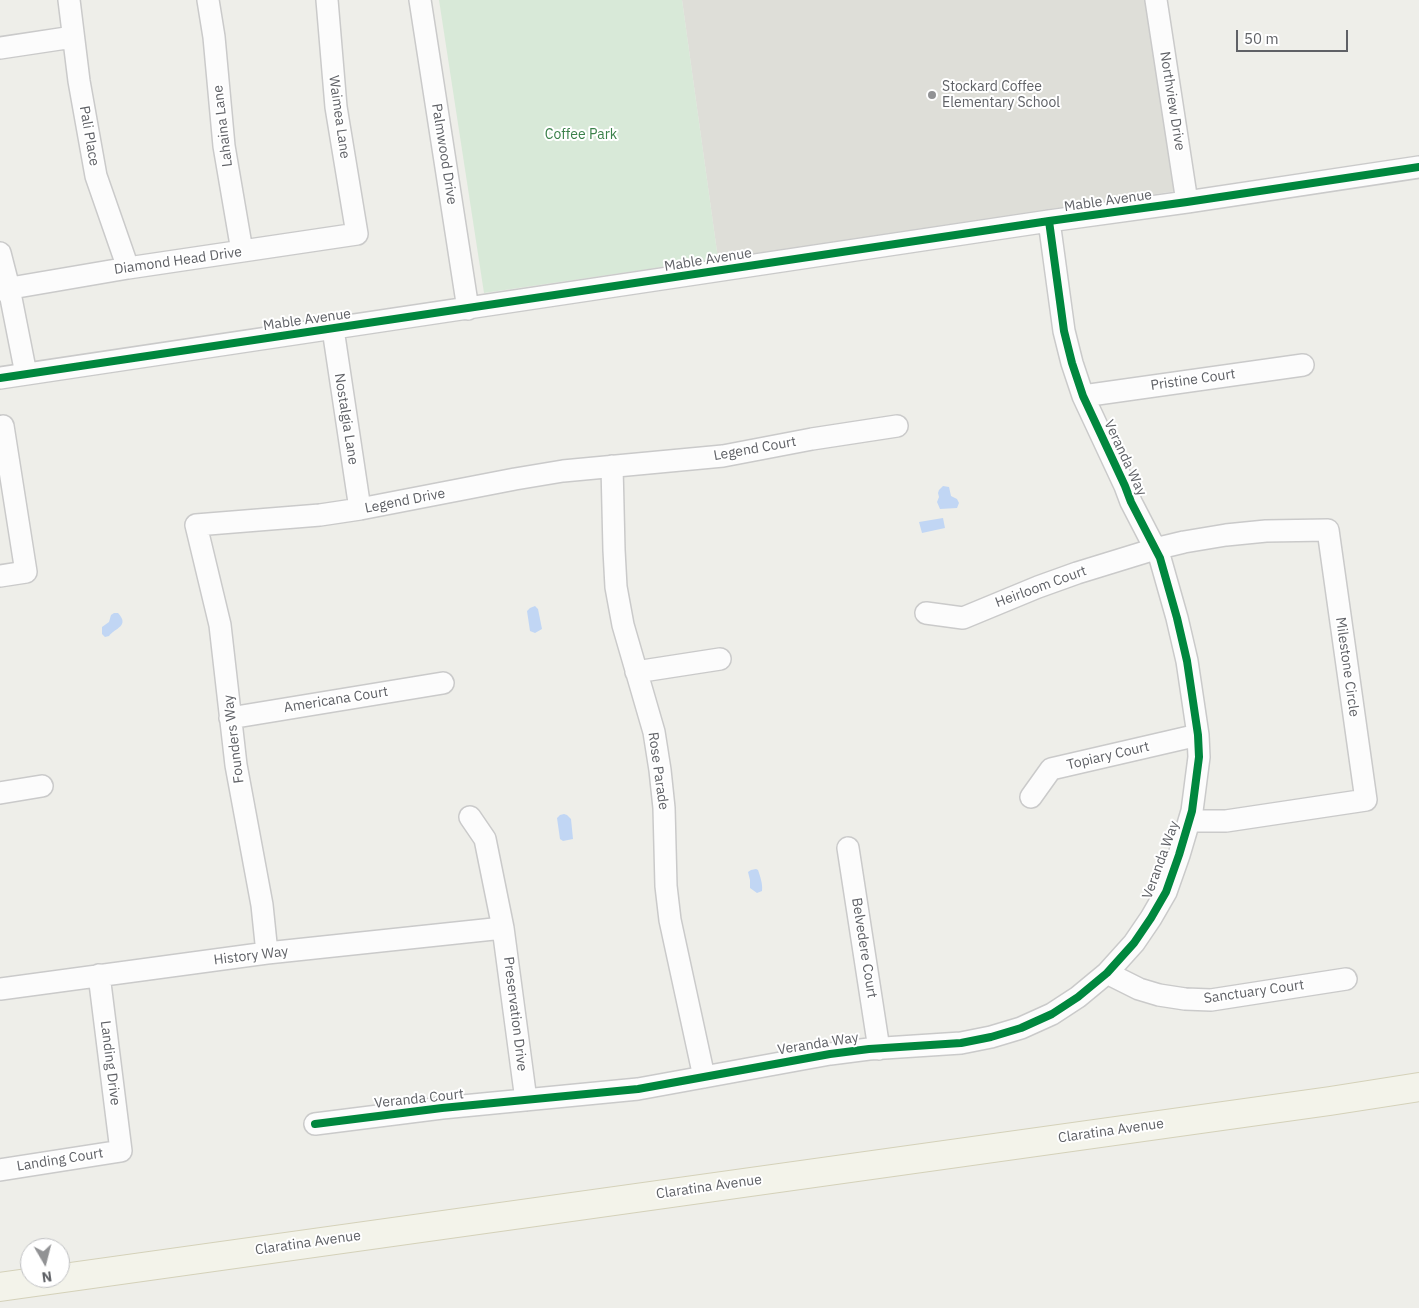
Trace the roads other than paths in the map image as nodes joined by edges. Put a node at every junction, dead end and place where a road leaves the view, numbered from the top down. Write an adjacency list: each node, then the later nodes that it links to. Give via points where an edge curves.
1 (69, 0): 6 (street, Pali Place)
2 (208, 0): 12 (street, Lahaina Lane, via 224,146)
3 (326, 0): 11 (street, Waimea Lane, via 336,107)
4 (420, 0): 16 (street, Palmwood Drive)
5 (1156, 0): 9 (street, Northview Drive)
6 (73, 37): 7 (street); 14 (street, Pali Place, via 96,176)
7 (0, 48)
8 (1419, 167): 9 (street, Mable Avenue)
9 (1187, 202): 10 (street, Mable Avenue)
10 (1049, 221): 16 (street, Mable Avenue); 21 (street, Veranda Way, via 1064,331)
11 (357, 234): 12 (street, Diamond Head Drive)
12 (242, 252): 14 (street, Diamond Head Drive)
13 (0, 253): 15 (street)
14 (128, 268): 15 (street, Diamond Head Drive)
15 (4, 289): 19 (street)
16 (468, 309): 17 (street, Mable Avenue)
17 (333, 329): 19 (street, Mable Avenue); 25 (street, Nostalgia Lane)
18 (1303, 365): 21 (street, Pristine Court)
19 (26, 374): 20 (street, Mable Avenue)
20 (0, 378)
21 (1083, 396): 27 (street, Veranda Way)
22 (3, 426): 28 (street, via 26,572)
23 (897, 426): 24 (street, Legend Court, via 723,456)
24 (612, 466): 25 (street, Legend Drive, via 515,479); 31 (street, Rose Parade, via 616,586 622,625)
25 (360, 509): 26 (street, Legend Drive)
26 (196, 525): 33 (street, Founders Way, via 220,625)
27 (1155, 549): 29 (street, Heirloom Court, via 1038,587 963,618); 34 (street, Veranda Way, via 1187,661); 39 (street, Milestone Circle, via 1226,535 1328,530 1366,800 1226,821)
28 (0, 576)
29 (926, 613)
30 (720, 659): 31 (street)
31 (636, 672): 48 (street, Rose Parade, via 654,732 664,808 670,920)
32 (443, 683): 33 (street, Americana Court)
33 (230, 718): 42 (street, Founders Way, via 237,774 262,905)
34 (1198, 735): 37 (street, Topiary Court, via 1051,769); 39 (street, Veranda Way, via 1199,757)
35 (42, 786): 36 (street)
36 (0, 793)
37 (1031, 796)
38 (470, 817): 41 (street, Preservation Drive, via 485,839)
39 (1190, 821): 43 (street, Veranda Way, via 1166,892 1134,943)
40 (848, 848): 47 (street, Belvedere Court)
41 (504, 928): 42 (street, History Way); 50 (street, Preservation Drive)
42 (267, 954): 44 (street, History Way)
43 (1107, 973): 45 (street, Sanctuary Court, via 1159,995 1210,1000); 47 (street, Veranda Way, via 1078,998 1052,1014 991,1038)
44 (99, 975): 46 (street, History Way); 52 (street, Landing Drive)
45 (1346, 979)
46 (0, 989)
47 (879, 1049): 48 (street, Veranda Way, via 830,1054)
48 (704, 1077): 50 (street, Veranda Way, via 638,1089)
49 (1419, 1087): 54 (main road, Claratina Avenue)
50 (526, 1100): 51 (street, Veranda Court)
51 (315, 1124)
52 (120, 1151): 53 (street, Landing Court)
53 (0, 1170)
54 (0, 1287)

